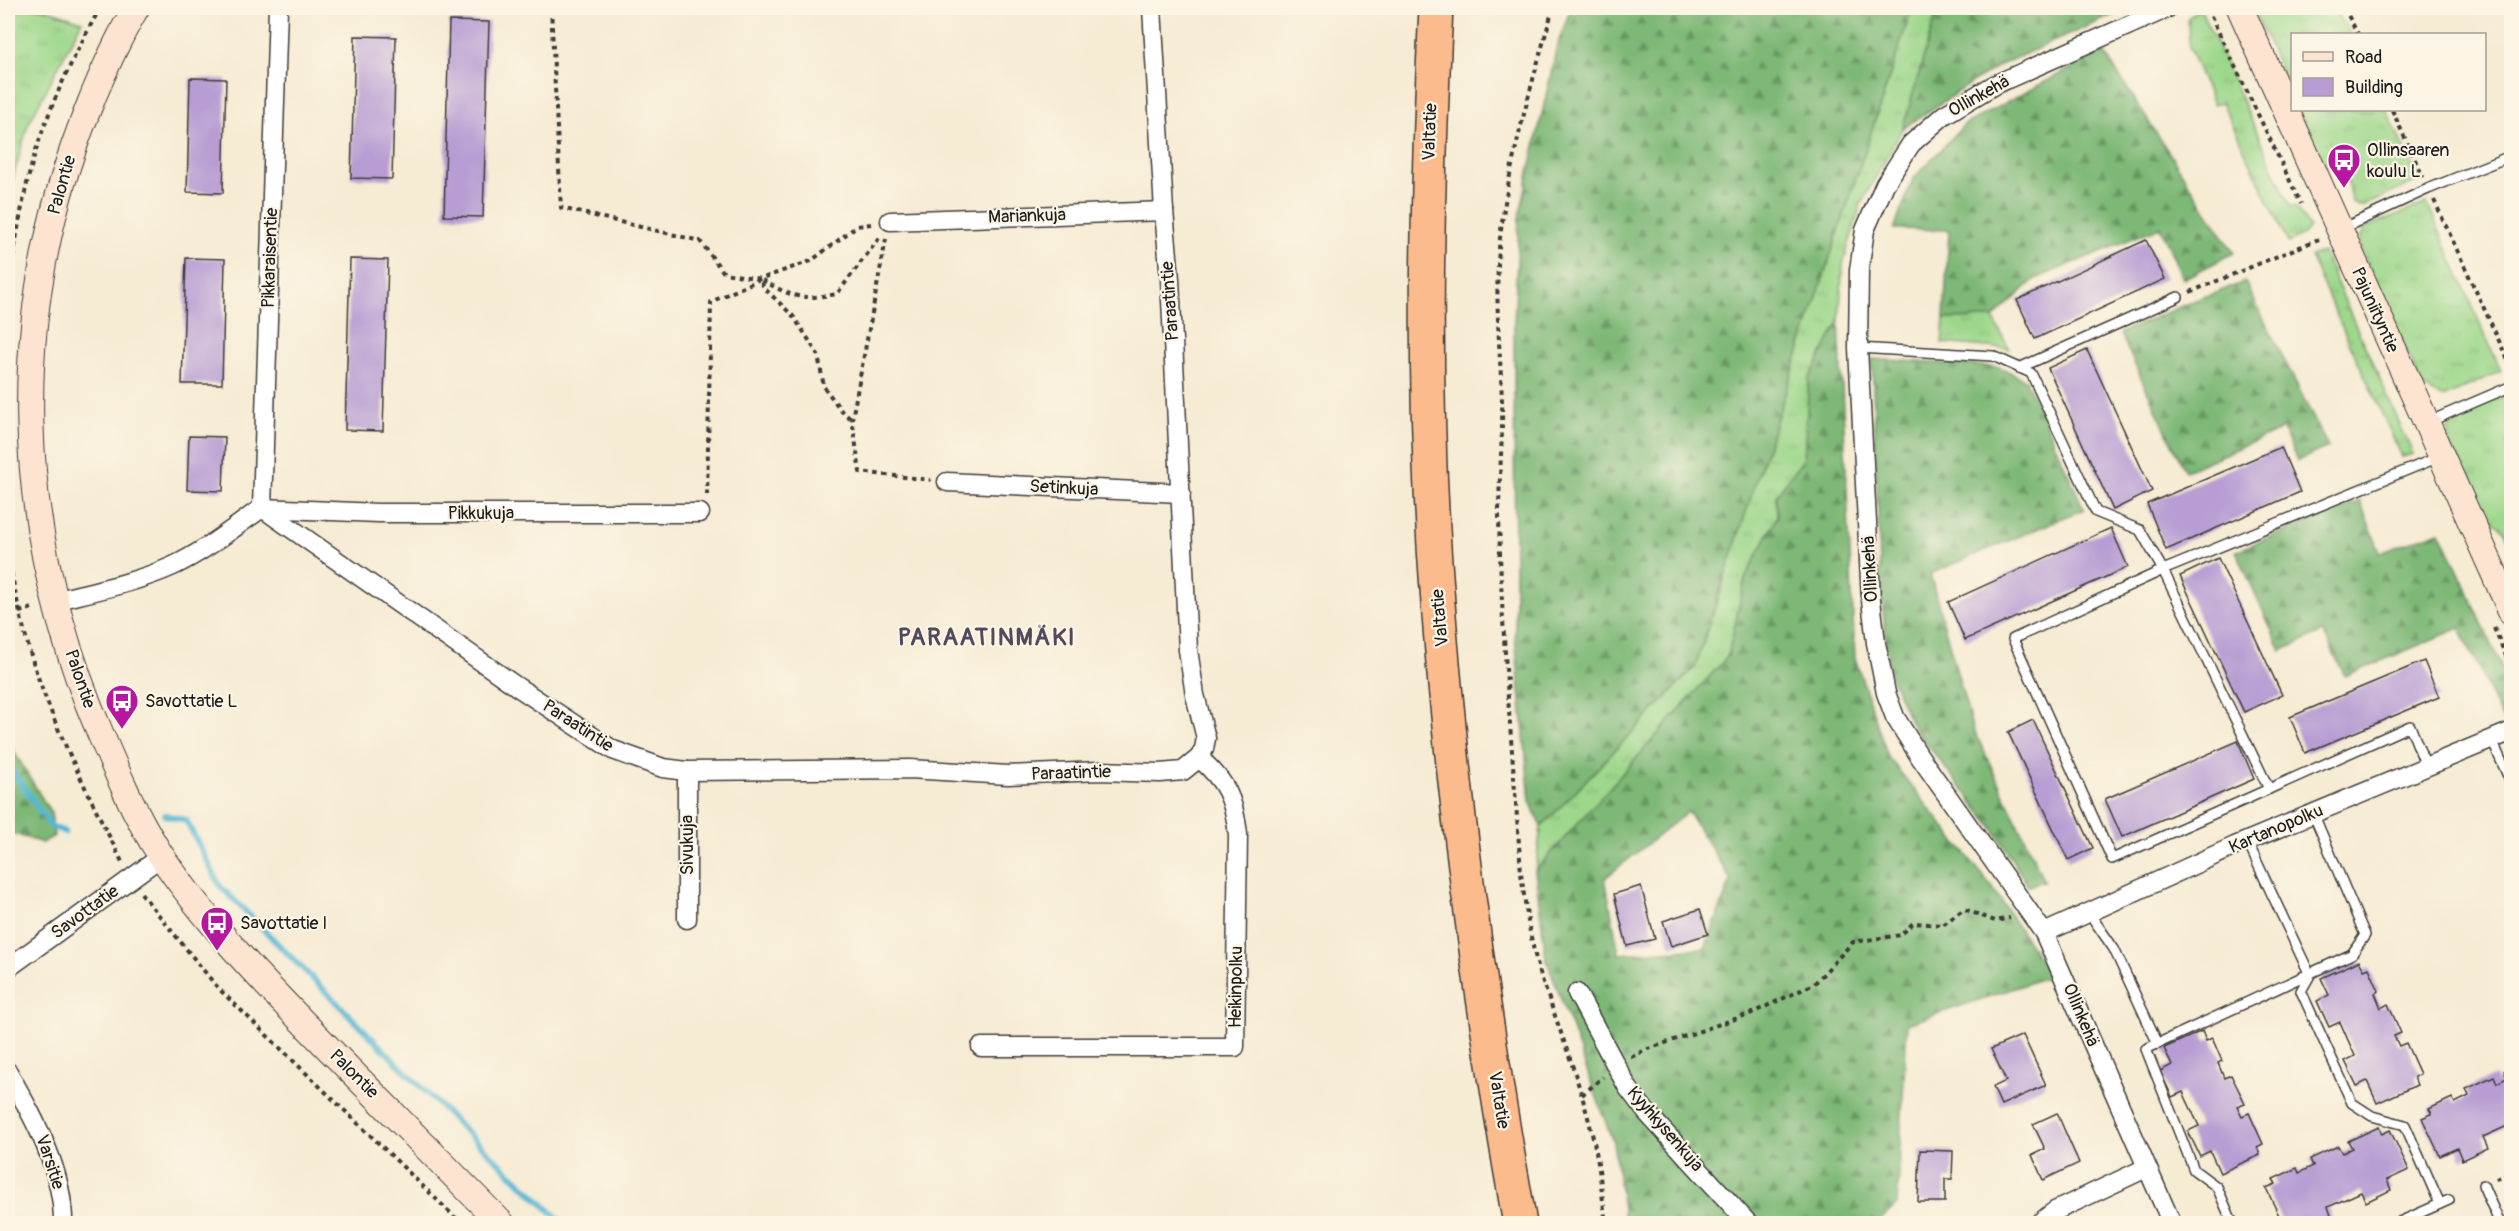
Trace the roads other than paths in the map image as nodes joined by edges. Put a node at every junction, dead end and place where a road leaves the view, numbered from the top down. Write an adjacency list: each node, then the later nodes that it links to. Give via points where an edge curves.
1 (136, 8): 22 (street, Palontie, via 103,71 70,154 38,287 31,351 30,459 37,521)
2 (278, 8): 19 (street, Pikkaraisentie)
3 (1152, 8): 8 (street, Paraatintie)
4 (1436, 8): 47 (highway, Valtatie, via 1427,269 1437,602 1478,963)
5 (2168, 8): 12 (street, Ollinkehä, via 1994,85 1944,115 1911,144 1885,184 1865,230 1859,270)
6 (2240, 8): 10 (street, Pajuniityntie)
7 (2511, 165): 10 (lane, via 2508,158)
8 (1164, 211): 9 (street, Mariankuja); 18 (street, Paraatintie)
9 (890, 220)
10 (2339, 230): 15 (street, Pajuniityntie)
11 (2178, 297): 13 (lane)
12 (1858, 348): 13 (lane, via 1994,356); 36 (street, Ollinkehä, via 1871,600 1886,693 1895,717 1920,757)
13 (2019, 368): 21 (lane, via 2031,373 2096,512 2140,530)
14 (2511, 386): 15 (lane)
15 (2426, 423): 16 (street, Pajuniityntie)
16 (2441, 456): 21 (lane); 23 (street, Pajuniityntie)
17 (947, 482): 18 (street, Setinkuja)
18 (1181, 494): 26 (street, Paraatintie, via 1188,651 1206,738)
19 (262, 508): 20 (street, Pikkukuja, via 378,513); 22 (street, via 175,565); 28 (street, Paraatintie, via 613,750 663,768)
20 (700, 513)
21 (2163, 570): 30 (lane); 30 (lane, via 2013,639 2112,859)
22 (54, 601): 33 (street, Palontie, via 83,693 139,817)
23 (2511, 613)
24 (2511, 731): 25 (street, Kartanopolku)
25 (2491, 738): 27 (street, Kartanopolku); 29 (lane)
26 (1199, 758): 28 (street, Paraatintie, via 1183,771 1160,773); 41 (street, Heikinpolku, via 1227,788 1236,814 1235,1047)
27 (2426, 766): 30 (lane, via 2410,726); 31 (street, Kartanopolku)
28 (687, 771): 35 (street, Sivukuja)
29 (2511, 785)
30 (2269, 789)
31 (2313, 813): 32 (street, Kartanopolku); 38 (lane, via 2365,935 2352,954)
32 (2247, 841): 34 (street, Kartanopolku); 38 (lane)
33 (162, 856): 37 (street, Savottatie); 46 (street, Palontie, via 221,933 291,1010)
34 (2090, 913): 36 (street, Kartanopolku); 40 (lane, via 2114,949)
35 (687, 918)
36 (2044, 933): 43 (street, Ollinkehä)
37 (8, 968)
38 (2310, 975): 40 (lane); 52 (lane, via 2301,991 2352,1103 2372,1116 2405,1125 2445,1202)
39 (1577, 993): 48 (street, Kyyhkysenkuja, via 1628,1088)
40 (2158, 1044): 51 (lane, via 2146,1049 2194,1170 2217,1187)
41 (981, 1047)
42 (8, 1072): 45 (street, Varsitie, via 40,1130 63,1204)
43 (2146, 1167): 49 (street, via 2055,1211); 50 (street, Ollinkehä)
44 (2483, 1185): 53 (lane)
45 (63, 1224)
46 (502, 1224)
47 (1520, 1224)
48 (1749, 1224)
49 (2038, 1224)
50 (2172, 1224)
51 (2233, 1224)
52 (2395, 1224)
53 (2500, 1224)

